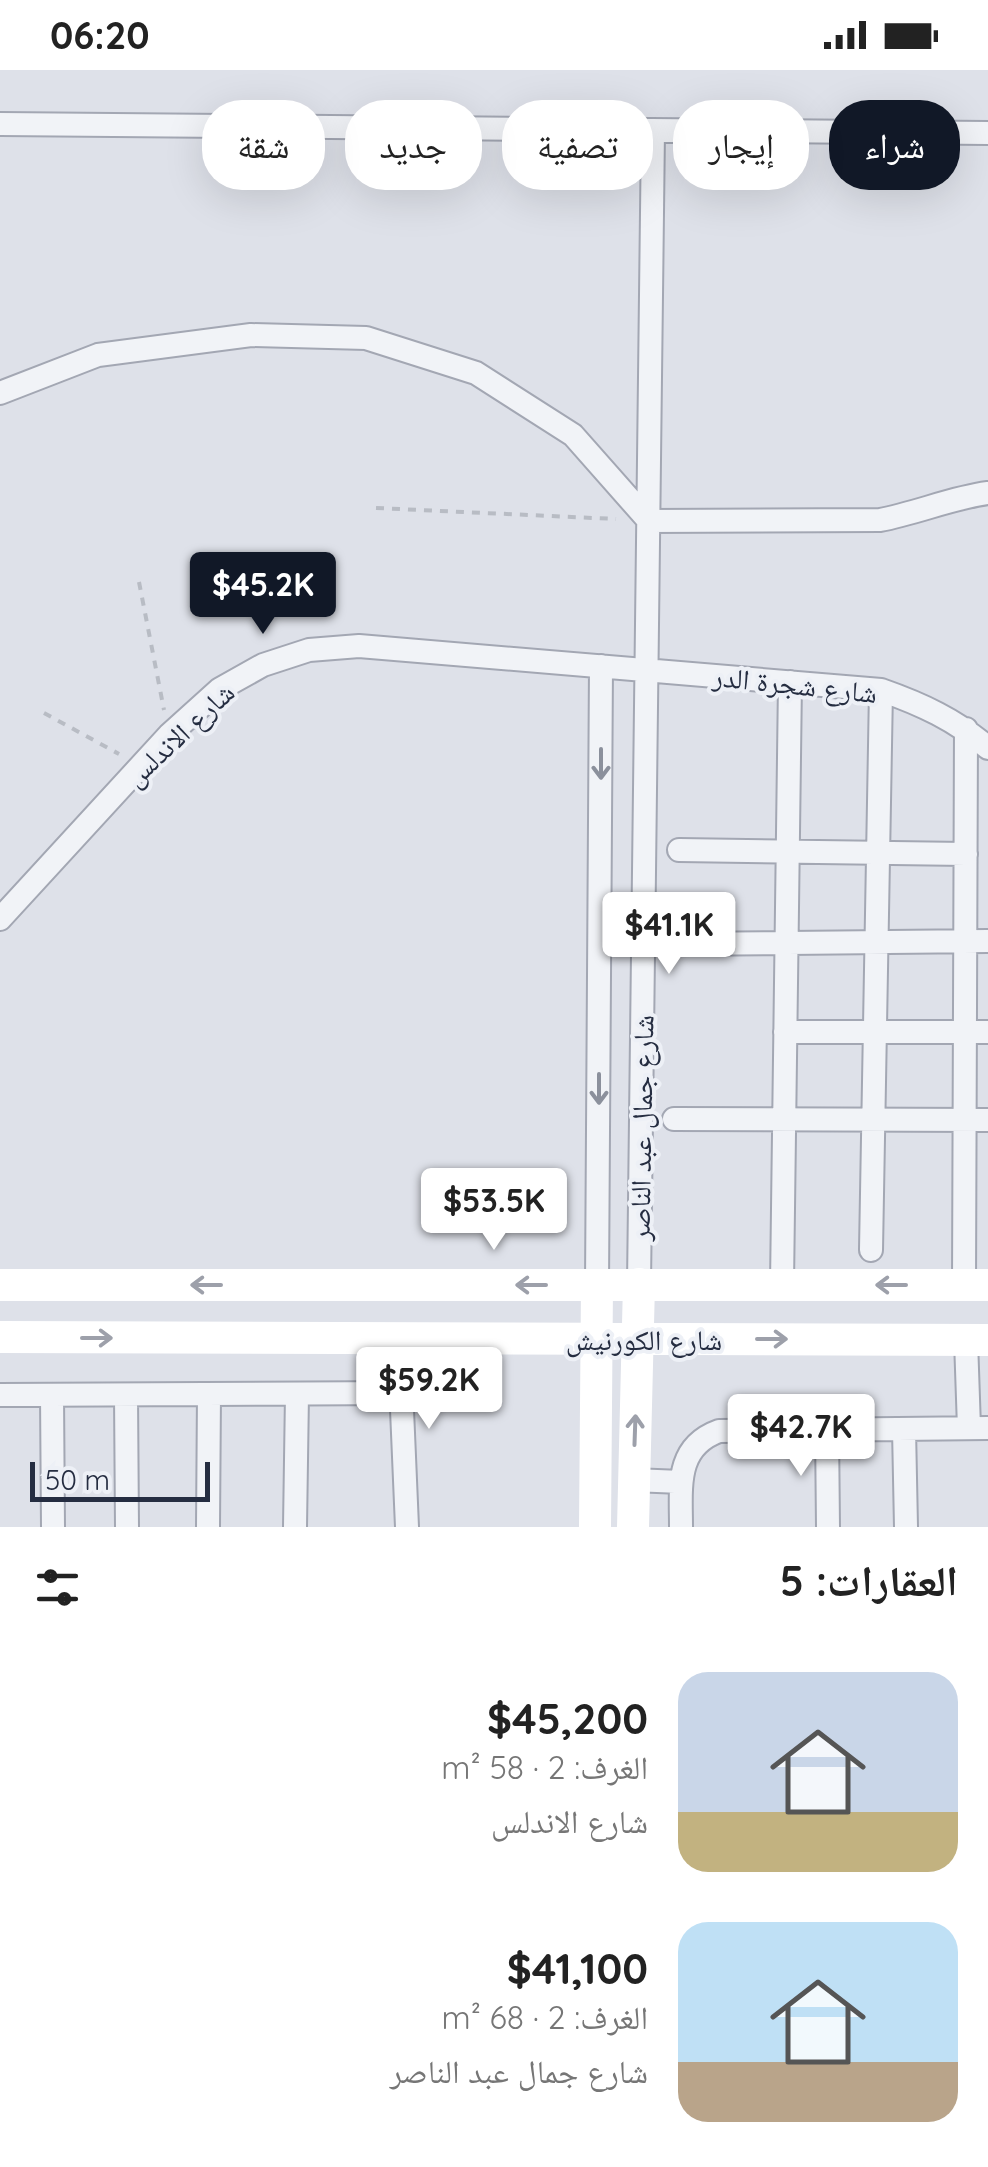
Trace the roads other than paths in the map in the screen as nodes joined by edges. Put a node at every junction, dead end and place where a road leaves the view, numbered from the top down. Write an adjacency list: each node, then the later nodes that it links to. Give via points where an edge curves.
1 (0, 124): 2 (street)
2 (502, 129)
3 (653, 130): 4 (street)
4 (988, 133)
5 (652, 190): 8 (street, شارع جمال عبد الناصر)
6 (0, 393): 8 (street, via 98,355 251,335 366,338 476,373 573,435)
7 (988, 493): 8 (street, via 880,520)
8 (649, 521): 10 (street, شارع جمال عبد الناصر)
9 (601, 666): 10 (street, شارع الاندلس); 19 (street, شارع الاندلس, via 358,646 310,650 263,665 220,689 169,735); 32 (street, شارع جمال عبد الناصر, one-way to 32)
10 (647, 669): 11 (street, شارع شجرة الدر); 33 (street, شارع جمال عبد الناصر)
11 (790, 682): 12 (street, شارع شجرة الدر); 16 (street)
12 (881, 690): 13 (street, شارع شجرة الدر); 17 (street)
13 (966, 729): 14 (street, شارع شجرة الدر); 18 (street)
14 (988, 748)
15 (679, 850): 16 (street)
16 (788, 852): 17 (street); 22 (street)
17 (878, 854): 18 (street); 21 (street)
18 (966, 854): 20 (street)
19 (0, 919)
20 (977, 941): 21 (street); 26 (street)
21 (876, 942): 22 (street); 25 (street)
22 (786, 943): 23 (street); 24 (street)
23 (675, 944)
24 (785, 1032): 25 (street); 28 (street)
25 (874, 1032): 26 (street); 29 (street)
26 (976, 1032): 30 (street)
27 (674, 1119): 28 (street)
28 (784, 1119): 29 (street); 34 (street)
29 (873, 1120): 30 (street); 31 (street)
30 (976, 1120): 36 (street)
31 (870, 1250)
32 (597, 1284): 33 (main road, شارع الكورنيش); 35 (main road, شارع الكورنيش, one-way to 35); 39 (main road, شارع جمال عبد الناصر)
33 (639, 1284): 34 (main road, شارع الكورنيش); 40 (main road, شارع جمال عبد الناصر)
34 (782, 1284): 36 (main road, شارع الكورنيش, one-way to 34)
35 (0, 1285)
36 (976, 1285)
37 (0, 1337): 38 (main road, شارع الكورنيش, one-way to 38)
38 (399, 1338): 39 (main road, شارع الكورنيش); 44 (street)
39 (596, 1339): 40 (main road, شارع الكورنيش); 58 (main road, شارع جمال عبد الناصر)
40 (639, 1339): 41 (main road, شارع الكورنيش, one-way to 41); 51 (main road, شارع جمال عبد الناصر, one-way to 40)
41 (977, 1340): 48 (street)
42 (209, 1394): 43 (street); 46 (street); 55 (street)
43 (297, 1394): 44 (street); 56 (street)
44 (402, 1394): 57 (street)
45 (52, 1395): 46 (street); 47 (street); 53 (street)
46 (126, 1395): 54 (street)
47 (0, 1396)
48 (979, 1428): 50 (street)
49 (827, 1429): 50 (street); 52 (street, via 719,1431 687,1455); 61 (street)
50 (904, 1429): 62 (street)
51 (634, 1480): 52 (street); 59 (main road, شارع جمال عبد الناصر)
52 (682, 1482): 60 (street)
53 (53, 1527)
54 (127, 1527)
55 (208, 1527)
56 (295, 1527)
57 (407, 1527)
58 (596, 1527)
59 (633, 1527)
60 (681, 1527)
61 (828, 1527)
62 (906, 1527)

